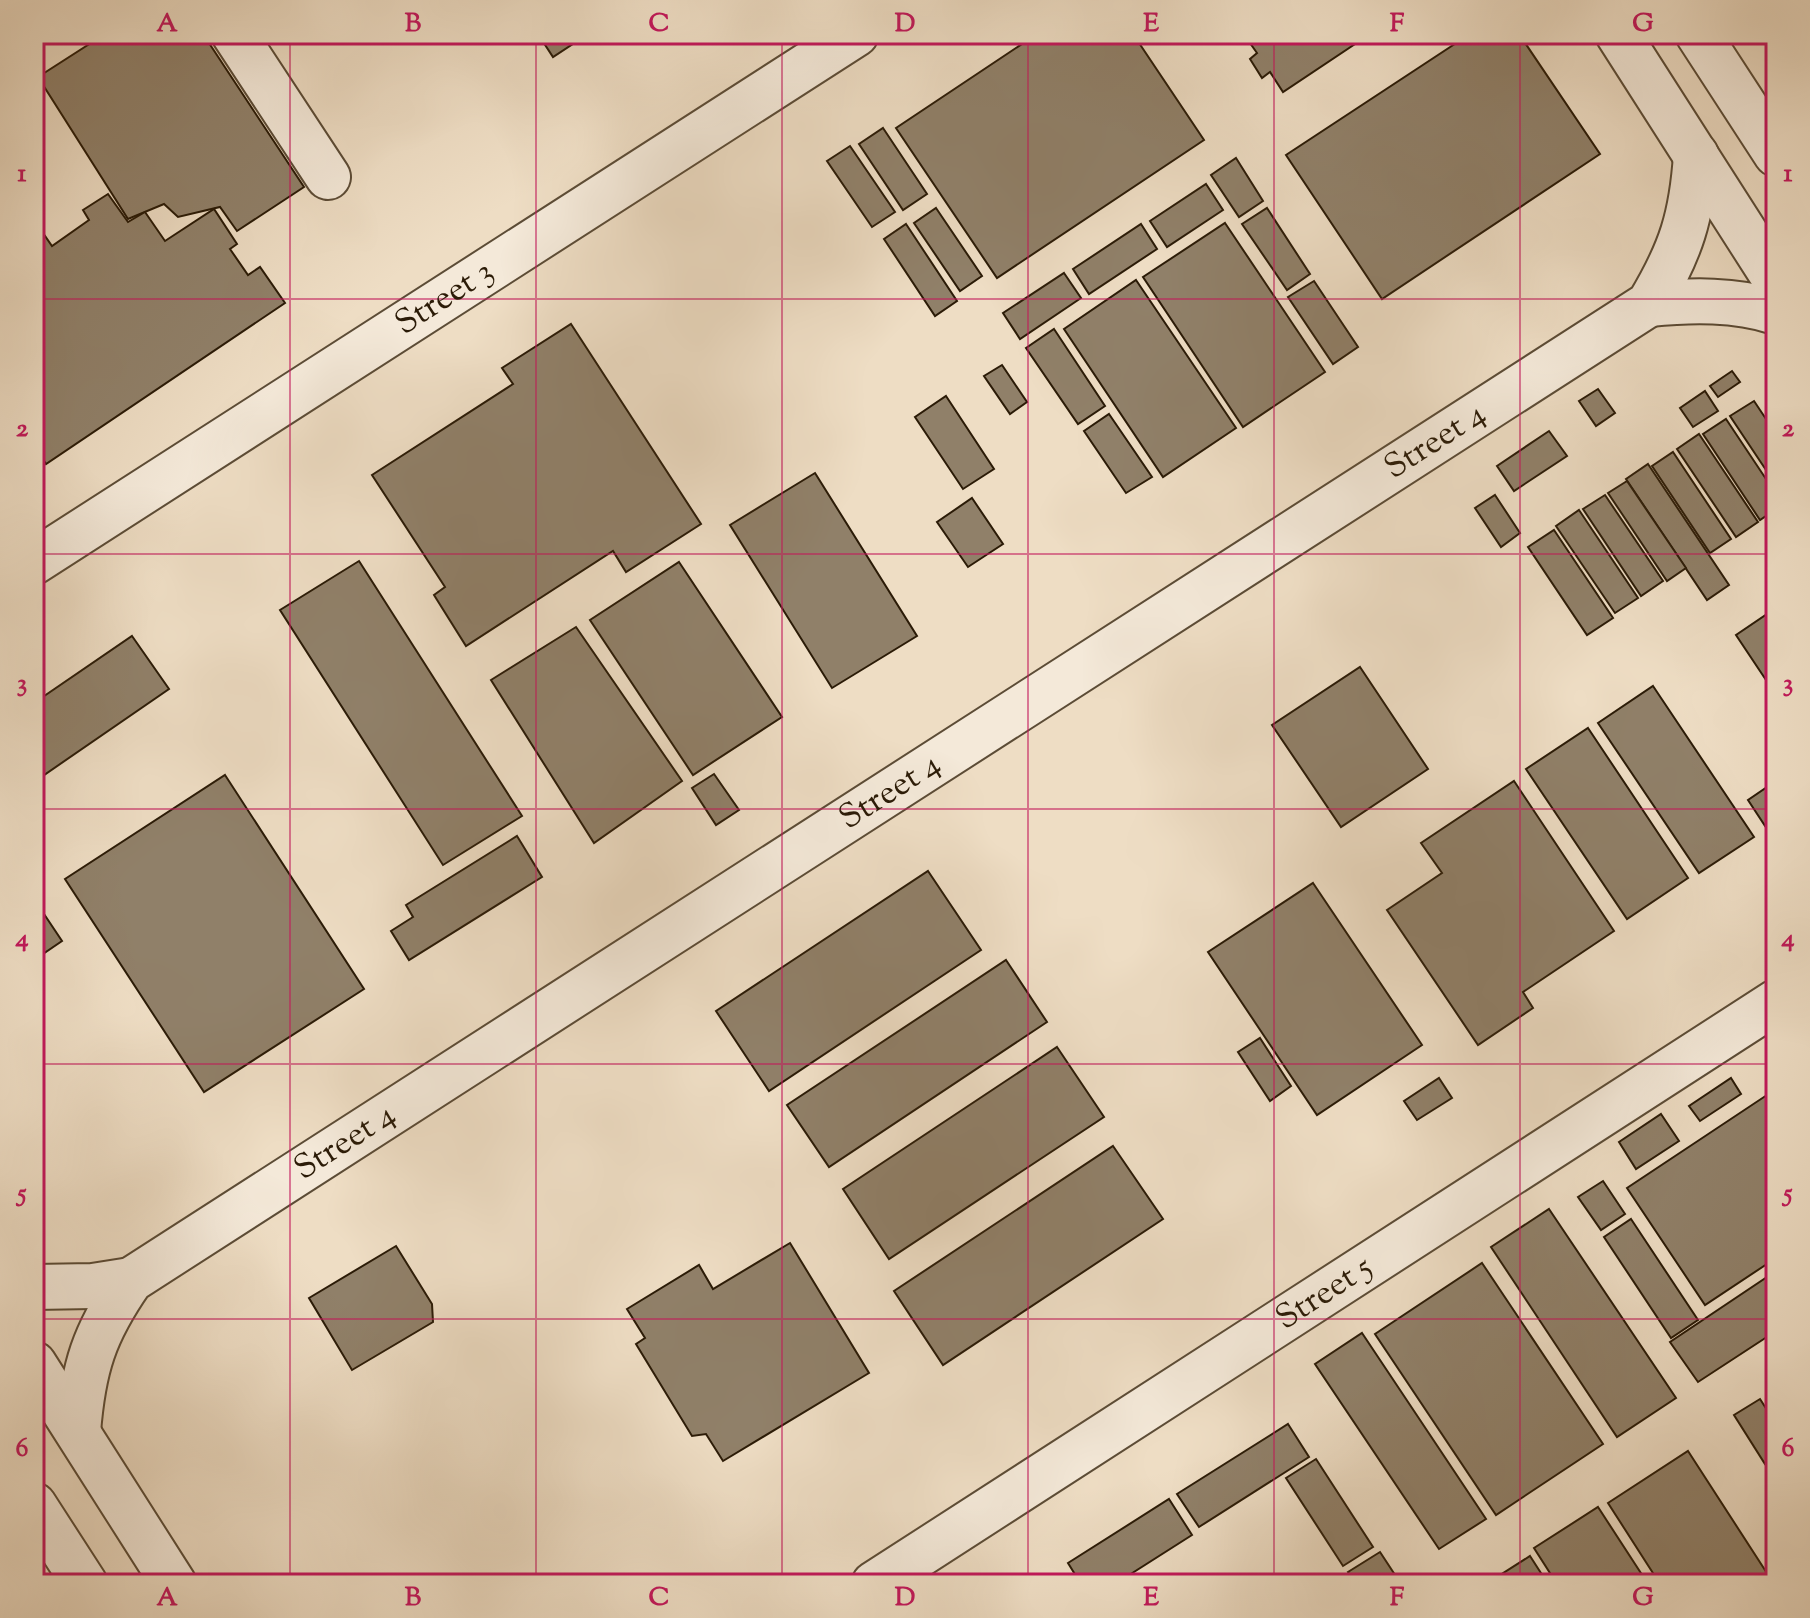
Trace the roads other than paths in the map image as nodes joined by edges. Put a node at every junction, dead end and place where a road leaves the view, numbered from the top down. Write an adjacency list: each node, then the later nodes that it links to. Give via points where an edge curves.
1 (234, 34): 8 (street)
2 (855, 34): 12 (street, Street 3)
3 (1618, 34): 7 (street)
4 (1698, 34): 5 (street)
5 (1764, 122): 6 (street)
6 (1776, 154)
7 (1696, 155): 9 (street); 10 (street, Street 4, via 1684,235)
8 (328, 177)
9 (1776, 281)
10 (1649, 304): 11 (street, Street 4, via 1727,302); 14 (street, Street 4)
11 (1776, 312)
12 (34, 562)
13 (1776, 1002): 21 (street, Street 5)
14 (131, 1280): 15 (street, Street 4); 17 (street, Street 4, via 91,1352)
15 (34, 1287)
16 (34, 1364): 17 (street)
17 (78, 1432): 20 (street)
18 (34, 1505): 19 (street)
19 (85, 1584)
20 (174, 1584)
21 (874, 1584)

